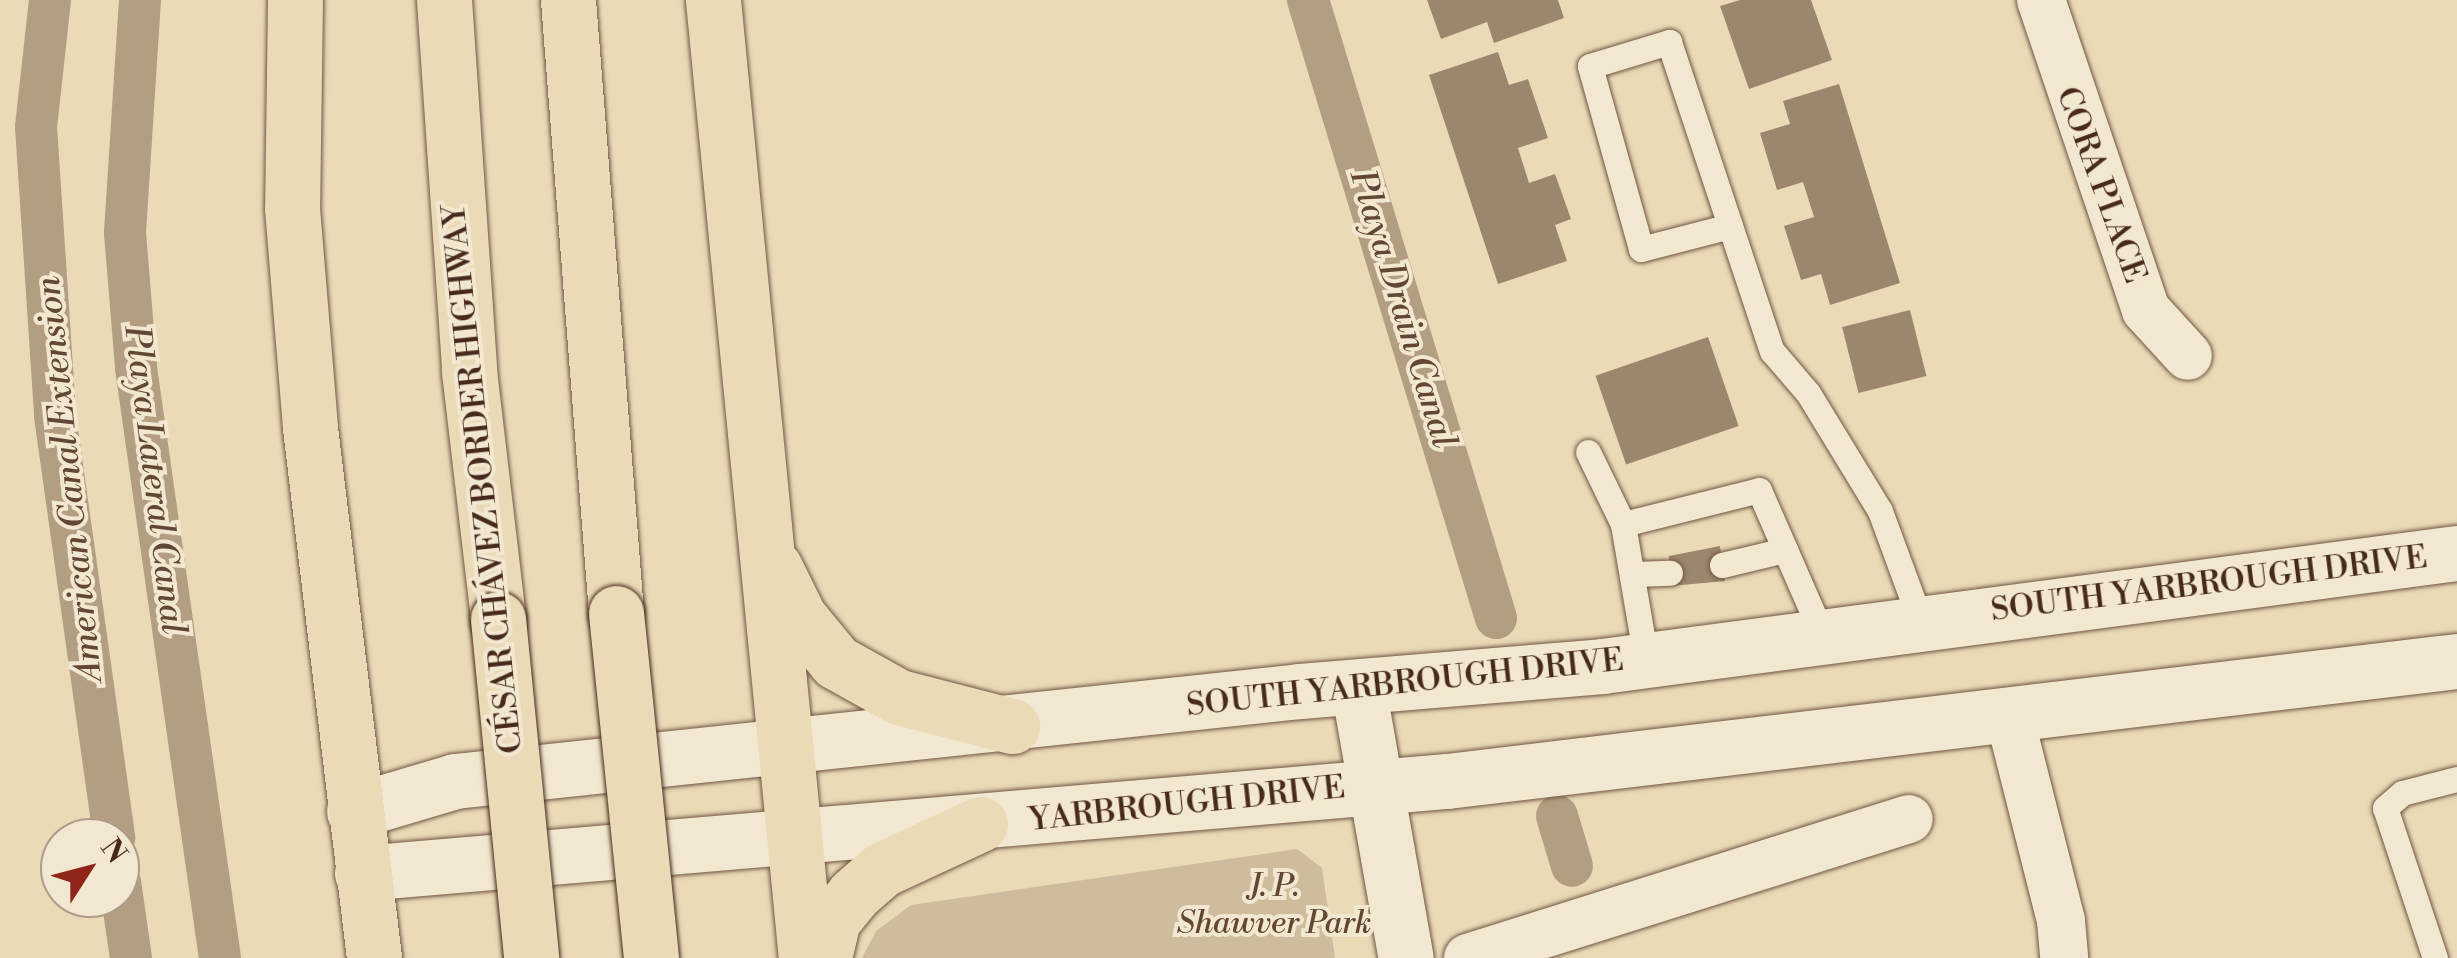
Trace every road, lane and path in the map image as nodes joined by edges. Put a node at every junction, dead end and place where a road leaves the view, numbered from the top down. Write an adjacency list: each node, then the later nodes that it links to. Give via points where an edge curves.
1 (295, 0): 26 (highway, via 292,208)
2 (444, 0): 32 (highway, CÉSAR CHÁVEZ BORDER HIGHWAY, bridge, via 469,371)
3 (568, 0): 33 (highway, bridge, via 616,613)
4 (713, 0): 10 (highway)
5 (2041, 0): 7 (street, CORA PLACE, via 2146,310)
6 (1730, 226): 6 (lane, via 1669,42 1590,66 1641,248); 16 (lane, via 1772,350 1808,393 1880,511)
7 (2188, 356)
8 (1588, 452): 9 (lane)
9 (1623, 524): 11 (lane, via 1758,490); 15 (lane)
10 (763, 542): 22 (highway, via 799,618 836,662 898,697); 23 (highway)
11 (1785, 550): 13 (lane); 17 (lane)
12 (2457, 553): 16 (main road, SOUTH YARBROUGH DRIVE)
13 (1722, 565)
14 (1670, 573): 15 (lane)
15 (1634, 574): 18 (lane)
16 (1920, 620): 17 (main road, SOUTH YARBROUGH DRIVE)
17 (1822, 634): 18 (main road, SOUTH YARBROUGH DRIVE)
18 (1646, 659): 20 (main road, SOUTH YARBROUGH DRIVE)
19 (2457, 661): 21 (main road)
20 (1358, 687): 22 (main road, SOUTH YARBROUGH DRIVE); 25 (main road)
21 (2009, 716): 25 (main road, YARBROUGH DRIVE); 38 (street, via 2062,921)
22 (1012, 726): 23 (main road, SOUTH YARBROUGH DRIVE)
23 (784, 744): 26 (main road, SOUTH YARBROUGH DRIVE, via 456,781); 29 (highway)
24 (2457, 780): 39 (lane, via 2402,793 2385,808)
25 (1377, 784): 28 (main road, YARBROUGH DRIVE); 36 (main road)
26 (354, 810): 30 (highway)
27 (1909, 819): 37 (street)
28 (980, 824): 29 (main road, YARBROUGH DRIVE); 35 (highway, via 883,869 833,920)
29 (793, 838): 30 (main road, YARBROUGH DRIVE); 34 (highway)
30 (362, 873): 31 (highway)
31 (374, 958)
32 (531, 958)
33 (651, 958)
34 (806, 958)
35 (824, 958)
36 (1406, 958)
37 (1468, 958)
38 (2064, 958)
39 (2435, 958)

